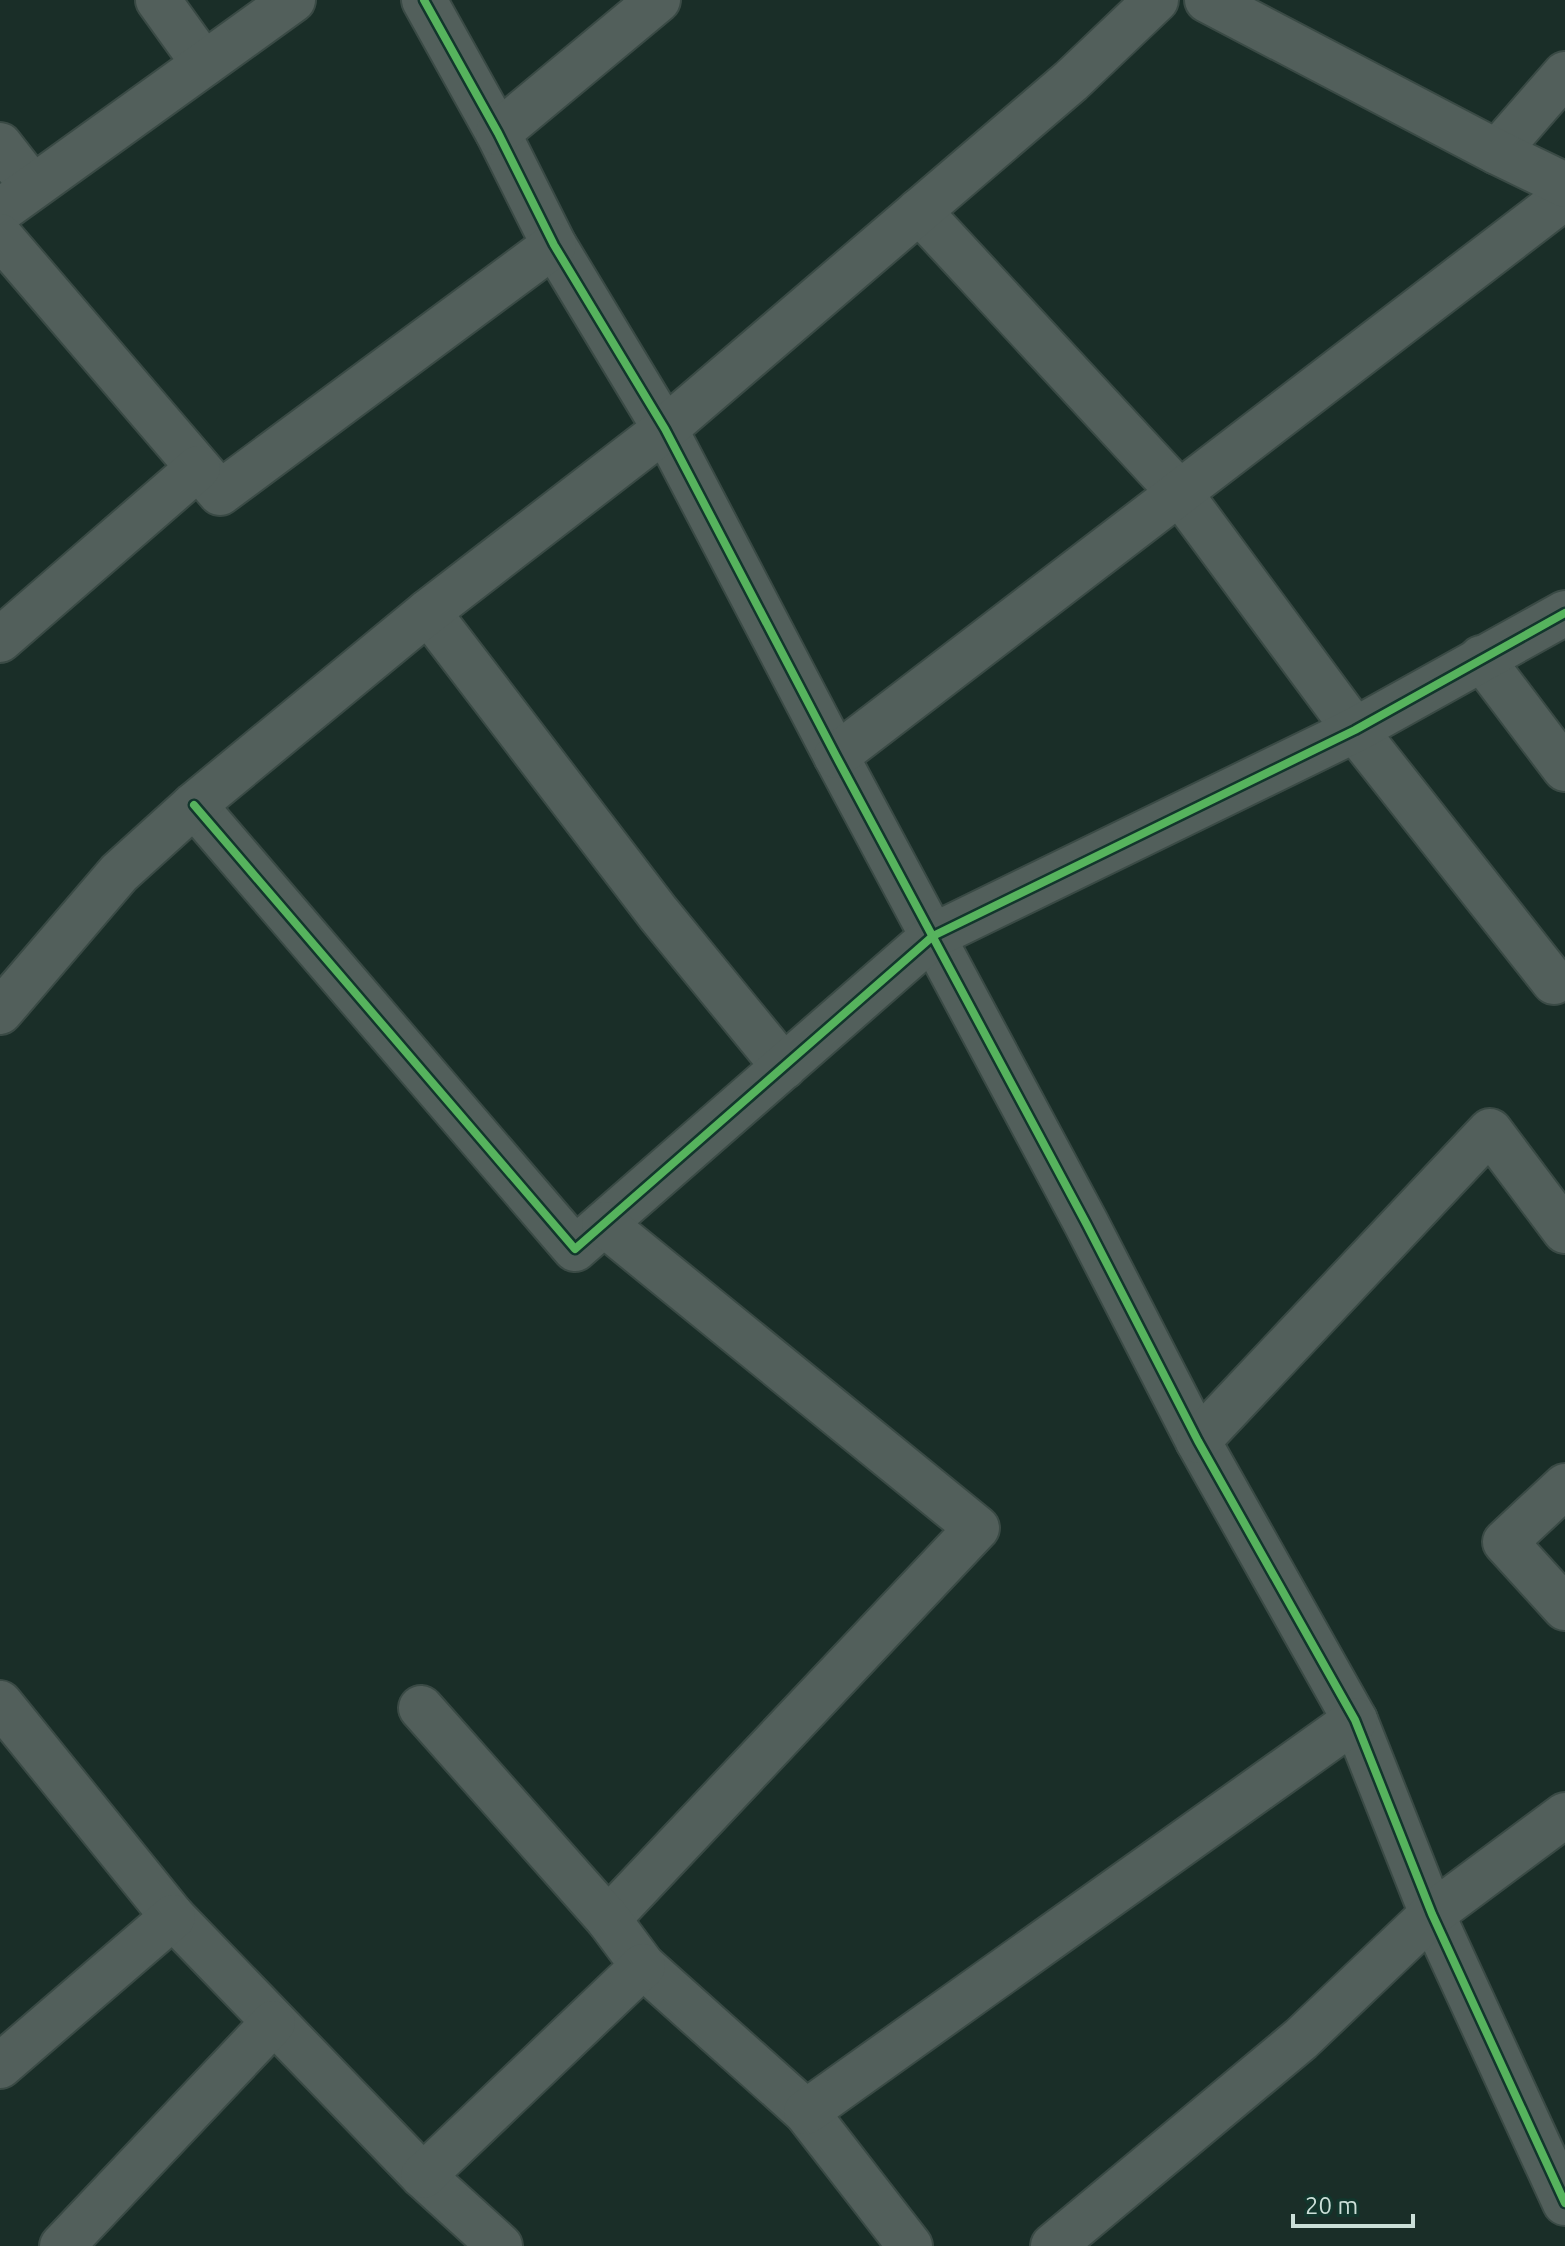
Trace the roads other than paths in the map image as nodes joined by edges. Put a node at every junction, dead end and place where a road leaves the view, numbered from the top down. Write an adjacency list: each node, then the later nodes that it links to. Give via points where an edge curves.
1 (158, 0): 7 (street)
2 (293, 0): 7 (street)
3 (424, 0): 9 (street)
4 (658, 0): 9 (street)
5 (1156, 0): 15 (street)
6 (1207, 0): 11 (street)
7 (204, 64): 14 (street)
8 (1565, 74): 11 (street)
9 (498, 133): 17 (street)
10 (0, 145): 14 (street)
11 (1497, 152): 12 (street)
12 (1565, 185)
13 (1565, 197): 20 (street)
14 (16, 199)
15 (919, 211): 18 (street); 20 (street)
16 (0, 236): 19 (street)
17 (554, 245): 18 (street); 19 (street, via 220,493)
18 (665, 429): 21 (street); 26 (street)
19 (198, 468): 23 (street)
20 (1179, 492): 25 (street); 26 (street)
21 (428, 612): 28 (street); 32 (street, via 658,913)
22 (1565, 613): 24 (street)
23 (0, 640)
24 (1481, 658): 25 (street); 27 (street)
25 (1355, 730): 29 (street); 30 (street)
26 (836, 756): 29 (street)
27 (1565, 769)
28 (194, 805): 31 (street, via 119,873); 33 (street, via 575,1249)
29 (933, 936): 32 (street); 35 (street)
30 (1554, 982)
31 (0, 1012)
32 (784, 1067): 33 (street)
33 (604, 1224): 44 (street, via 977,1528)
34 (1565, 1231): 35 (street, via 1490,1131)
35 (1198, 1441): 40 (street)
36 (1565, 1486): 37 (street, via 1505,1542)
37 (1565, 1608)
38 (0, 1703): 43 (street)
39 (421, 1708): 44 (street)
40 (1355, 1720): 42 (street); 48 (street)
41 (1565, 1815): 42 (street)
42 (1432, 1914): 50 (street); 54 (street, via 1301,2039)
43 (173, 1917): 46 (street); 47 (street)
44 (608, 1919): 45 (street)
45 (643, 1966): 48 (street); 49 (street)
46 (273, 2023): 49 (street); 52 (street)
47 (0, 2066)
48 (806, 2112): 53 (street)
49 (423, 2176): 51 (street)
50 (1565, 2203)
51 (479, 2239)
52 (62, 2246)
53 (910, 2246)
54 (1053, 2246)

